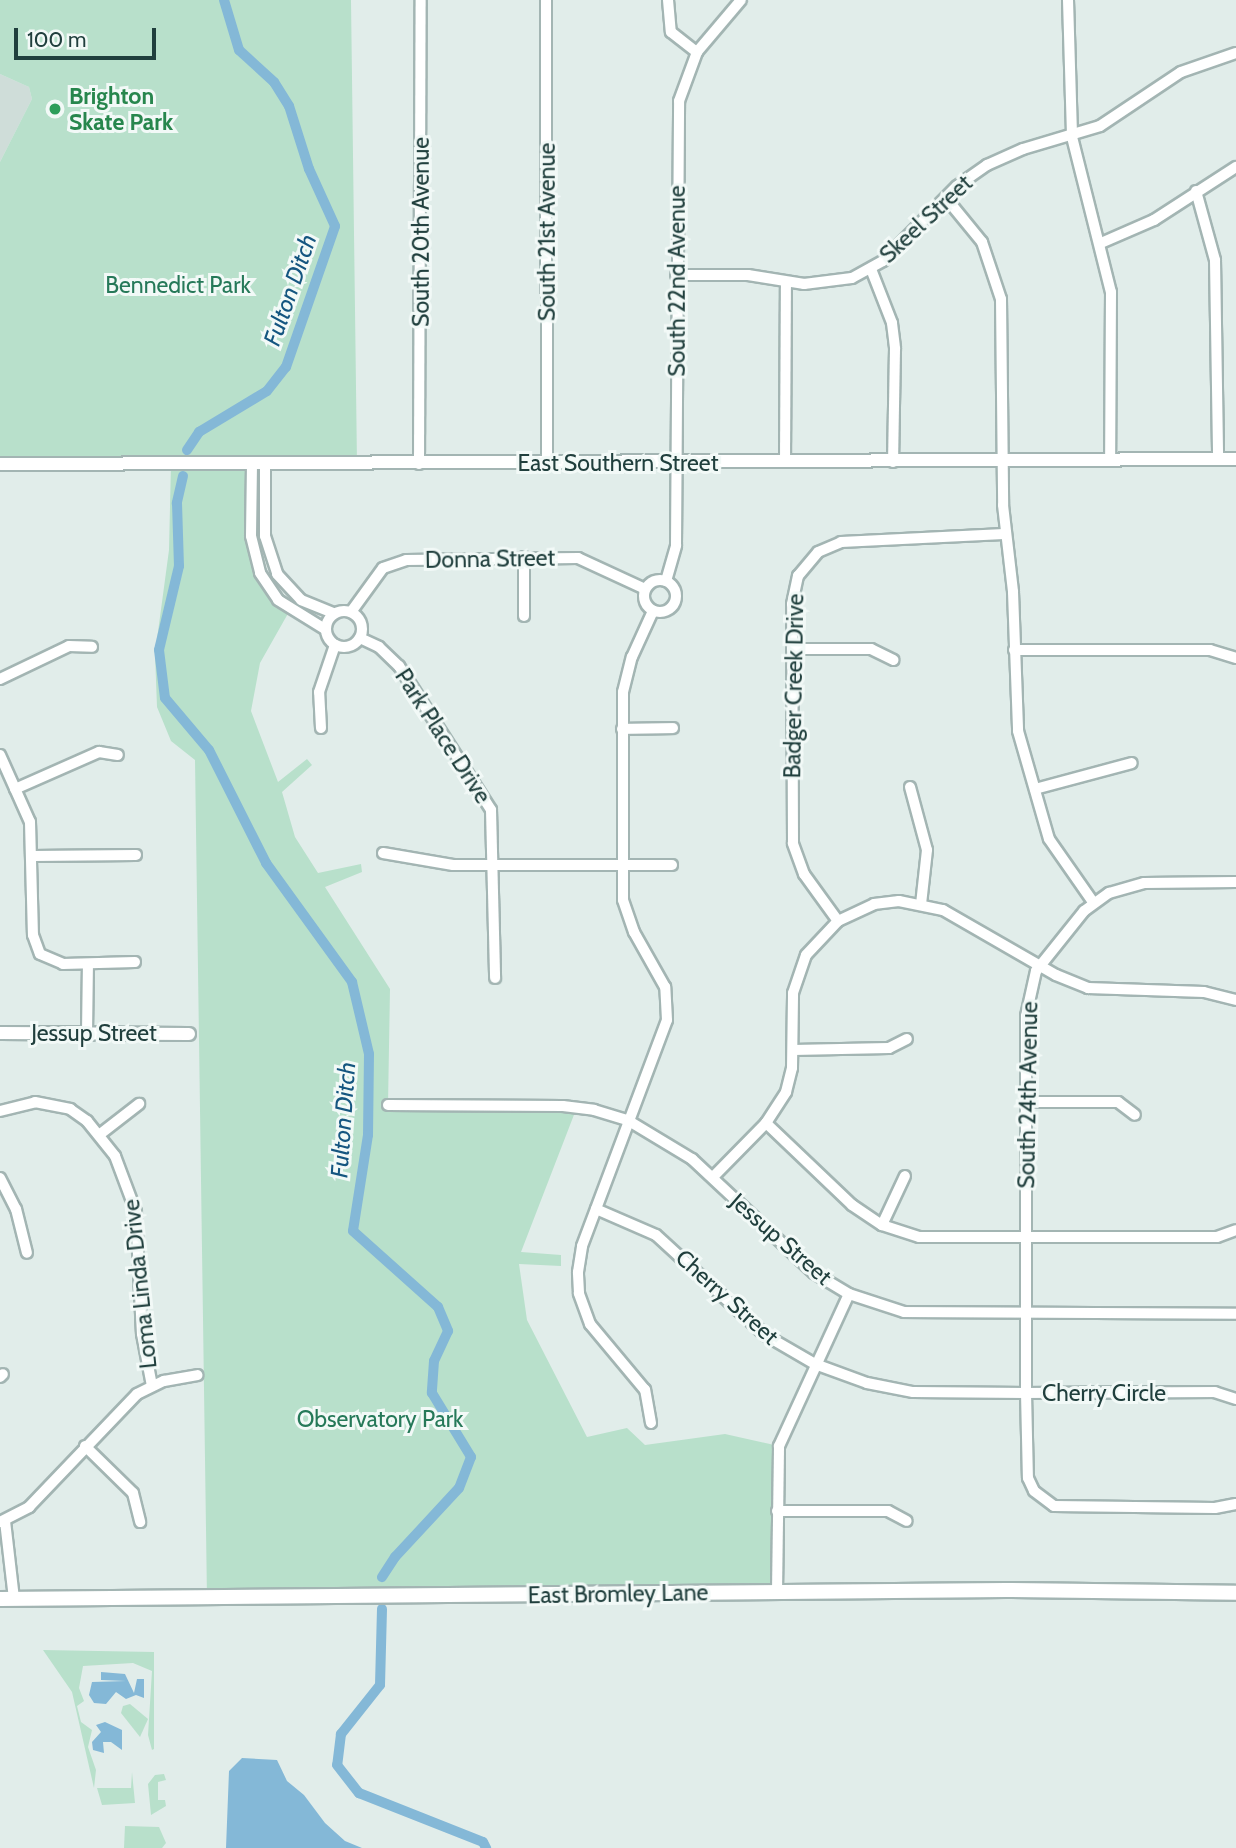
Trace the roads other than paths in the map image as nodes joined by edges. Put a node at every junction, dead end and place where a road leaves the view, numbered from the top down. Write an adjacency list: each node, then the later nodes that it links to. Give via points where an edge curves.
1 (421, 0): 26 (street, South 20th Avenue)
2 (546, 0): 27 (street, South 21st Avenue)
3 (668, 0): 6 (street, via 671,32)
4 (741, 0): 6 (street, South 22nd Avenue)
5 (1068, 0): 8 (street)
6 (697, 52): 14 (street, South 22nd Avenue, via 683,82 677,114)
7 (1236, 53): 8 (street, Skeel Street, via 1181,72 1100,126)
8 (1072, 137): 11 (street, Skeel Street, via 999,159); 12 (street, via 1080,182)
9 (1236, 167): 10 (street)
10 (1196, 191): 12 (street, via 1154,220); 16 (street, via 1211,238 1218,291)
11 (946, 198): 13 (street, Skeel Street); 19 (street, via 982,242 997,278 1003,315)
12 (1101, 243): 18 (street, via 1111,292)
13 (871, 269): 15 (street, Skeel Street, via 833,283); 22 (street, via 893,331)
14 (677, 275): 15 (street, Skeel Street, via 748,275); 20 (street, South 22nd Avenue)
15 (786, 282): 21 (street)
16 (1218, 459): 17 (street, East Southern Street); 18 (street, East Southern Street)
17 (1236, 459)
18 (1110, 460): 19 (street, East Southern Street)
19 (1002, 461): 22 (street, East Southern Street); 28 (street)
20 (677, 462): 21 (street, East Southern Street); 27 (street, East Southern Street); 32 (street, South 22nd Avenue, via 676,545)
21 (785, 462): 22 (street, East Southern Street)
22 (893, 462)
23 (0, 464): 24 (street, East Southern Street)
24 (251, 464): 25 (street, East Southern Street); 38 (street, via 251,536 260,573 278,600)
25 (265, 464): 26 (street, East Southern Street); 36 (street, via 265,536 277,573 301,600)
26 (419, 464): 27 (street, East Southern Street)
27 (547, 464)
28 (1004, 534): 31 (street, via 938,541 848,541); 43 (street, via 1013,592)
29 (801, 549): 31 (street)
30 (524, 557): 33 (street, Donna Street, via 578,558); 35 (street, Donna Street, via 406,559 383,568); 37 (street)
31 (809, 559): 42 (street, Badger Creek Drive, via 792,594)
32 (666, 581): 33 (street, via 653,581); 34 (street, via 675,592 675,603 667,610)
33 (645, 589): 34 (street, via 645,603)
34 (653, 611): 49 (street, via 627,673)
35 (351, 612): 36 (street); 39 (street, via 362,626)
36 (333, 613): 38 (street)
37 (524, 617)
38 (325, 629): 40 (street)
39 (360, 638): 40 (street, via 351,646); 59 (street, Park Place Drive, via 379,647 398,666 482,792 492,810)
40 (335, 645): 47 (street, via 319,692)
41 (92, 647): 46 (street, via 69,646)
42 (792, 649): 45 (street, via 871,649); 65 (street, Badger Creek Drive, via 793,843 804,874)
43 (1014, 650): 44 (street, via 1210,650); 55 (street, via 1015,719)
44 (1236, 658)
45 (894, 660)
46 (0, 679)
47 (321, 728)
48 (673, 728): 49 (street)
49 (622, 729): 60 (street)
50 (0, 755): 54 (street)
51 (118, 755): 54 (street, via 99,752)
52 (1132, 764): 55 (street)
53 (910, 787): 64 (street, via 927,850)
54 (15, 789): 58 (street, via 30,822)
55 (1035, 789): 63 (street, via 1054,850)
56 (383, 853): 59 (street, via 429,864)
57 (136, 855): 58 (street)
58 (33, 856): 67 (street, via 37,959)
59 (495, 865): 60 (street); 69 (street, Park Place Drive)
60 (623, 865): 61 (street); 81 (street, via 628,917 658,970 668,1005 654,1060)
61 (672, 865)
62 (1236, 882): 63 (street, via 1144,883)
63 (1093, 902): 68 (street, South 24th Avenue)
64 (921, 904): 65 (street, via 874,904); 68 (street, via 954,915)
65 (838, 921): 75 (street, via 810,948 800,968 793,993)
66 (135, 962): 67 (street)
67 (88, 964): 72 (street)
68 (1040, 965): 70 (street, via 1066,981 1097,990 1204,992); 76 (street, South 24th Avenue, via 1027,1002)
69 (495, 978)
70 (1236, 1000)
71 (0, 1033): 72 (street, Jessup Street)
72 (87, 1033): 73 (street, Jessup Street)
73 (189, 1034)
74 (907, 1039): 75 (street, via 889,1048)
75 (793, 1050): 82 (street, via 789,1084)
76 (1025, 1102): 80 (street, via 1118,1102); 90 (street, South 24th Avenue)
77 (139, 1104): 83 (street)
78 (388, 1105): 81 (street, Jessup Street, via 563,1106)
79 (0, 1111): 83 (street, Loma Linda Drive, via 35,1102 60,1105 76,1112)
80 (1135, 1115)
81 (629, 1121): 85 (street, Jessup Street, via 674,1145); 87 (street)
82 (766, 1123): 85 (street); 88 (street, via 852,1205)
83 (99, 1135): 97 (street, Loma Linda Drive, via 126,1178 136,1212 142,1334)
84 (905, 1176): 88 (street)
85 (713, 1177): 92 (street, Jessup Street, via 814,1273)
86 (0, 1178): 91 (street, via 16,1209)
87 (596, 1209): 95 (street, Cherry Street, via 656,1235 765,1335); 100 (street, via 580,1256 580,1299 597,1337 645,1390)
88 (882, 1225): 90 (street, via 933,1238)
89 (1236, 1230): 90 (street, via 1217,1237)
90 (1026, 1238): 94 (street, South 24th Avenue)
91 (27, 1253)
92 (849, 1294): 94 (street, Jessup Street, via 915,1314); 95 (street)
93 (1236, 1314): 94 (street, Jessup Street)
94 (1026, 1316): 98 (street, South 24th Avenue)
95 (815, 1364): 98 (street, Cherry Street, via 858,1381 913,1392); 103 (street, via 779,1446)
96 (197, 1375): 97 (street)
97 (152, 1386): 101 (street, via 120,1409)
98 (1027, 1393): 99 (street, Cherry Circle, via 1214,1392); 102 (street, Cherry Circle, via 1028,1478 1042,1504 1071,1509)
99 (1236, 1399)
100 (651, 1423)
101 (85, 1446): 105 (street, via 29,1507); 106 (street, via 133,1493)
102 (1236, 1504)
103 (778, 1511): 104 (street, via 888,1511); 107 (street)
104 (906, 1521)
105 (3, 1522): 109 (street)
106 (140, 1522)
107 (777, 1591): 108 (main road, East Bromley Lane); 109 (main road, East Bromley Lane)
108 (1236, 1594)
109 (7, 1599)

